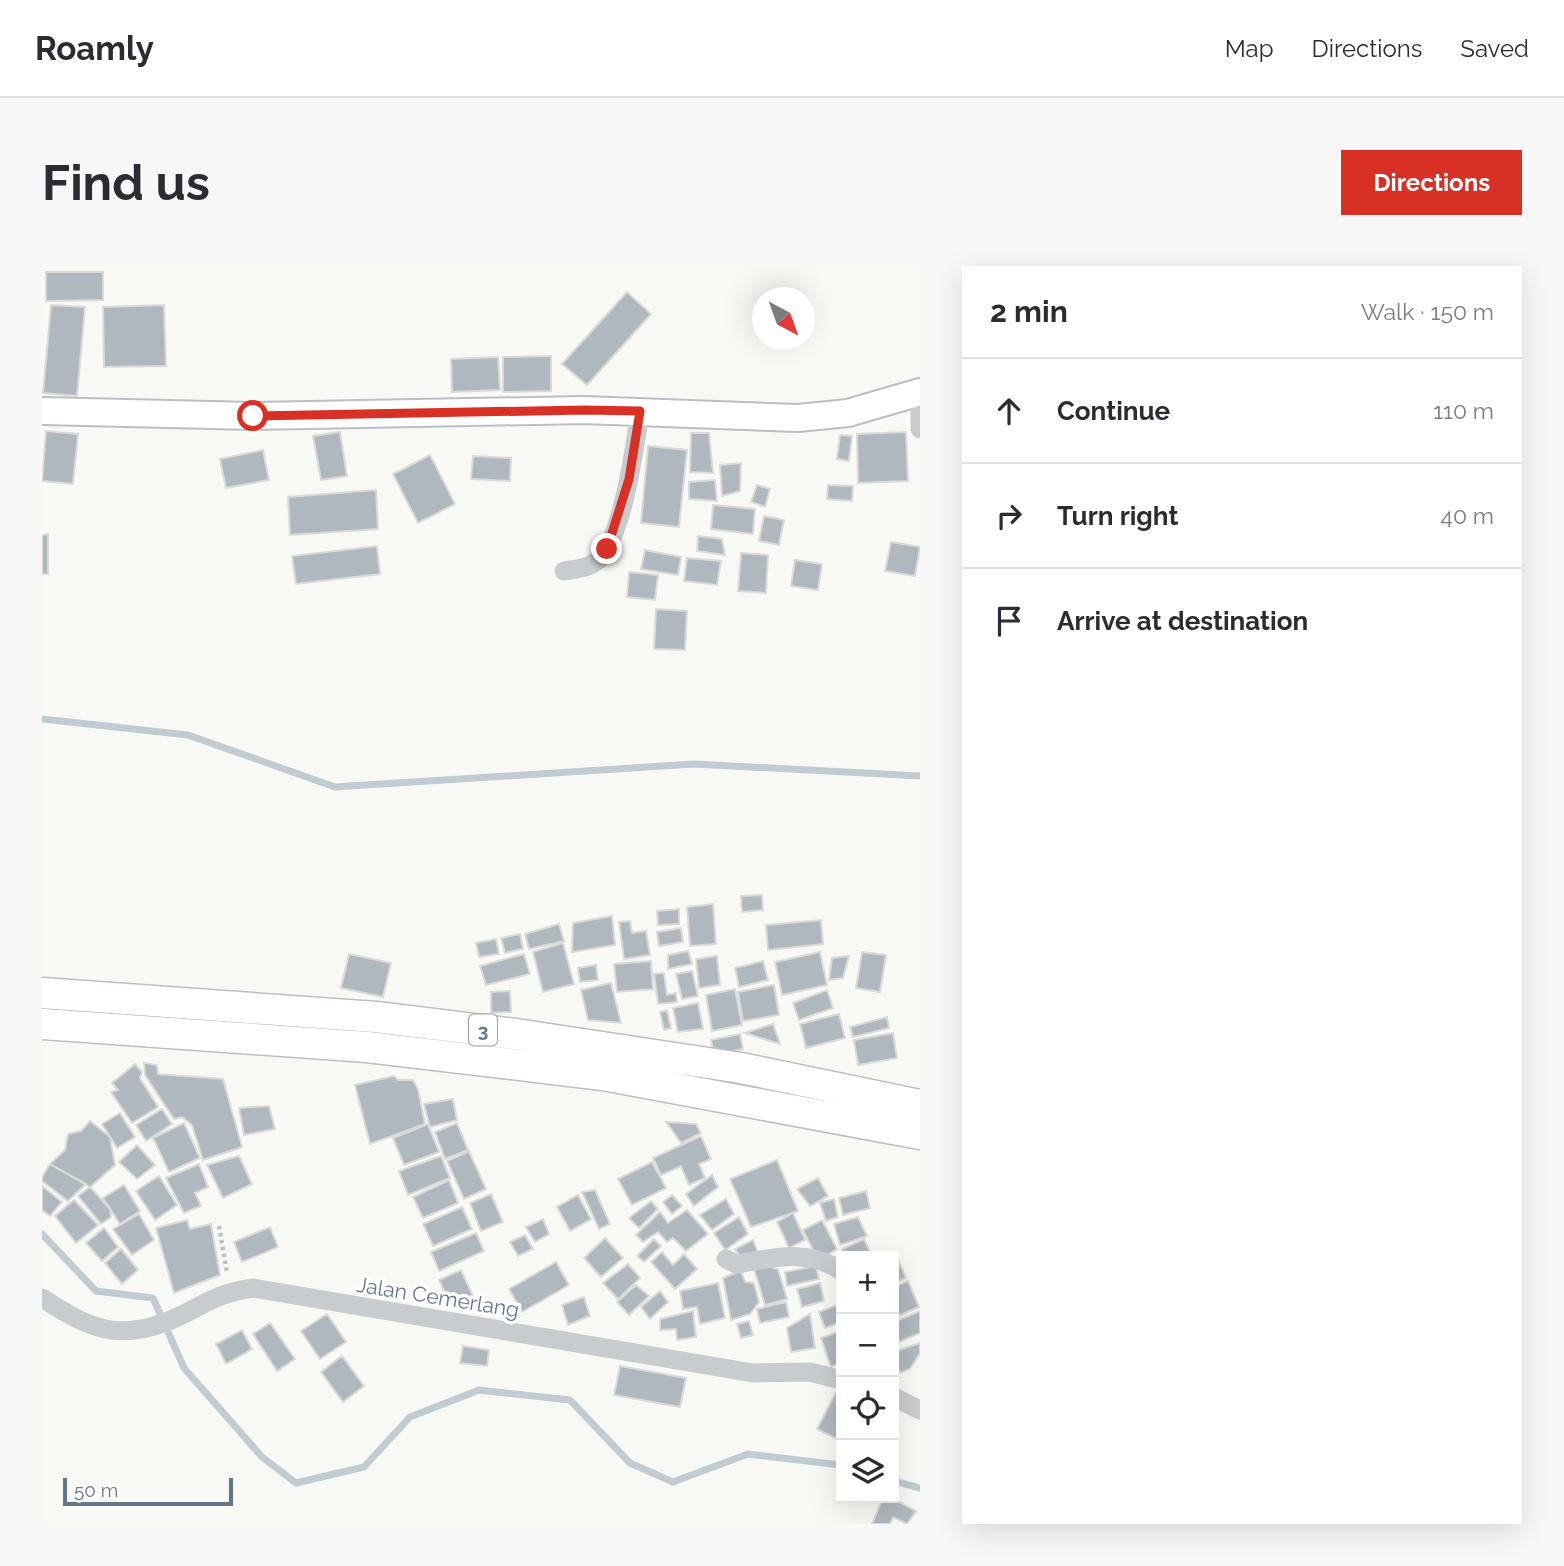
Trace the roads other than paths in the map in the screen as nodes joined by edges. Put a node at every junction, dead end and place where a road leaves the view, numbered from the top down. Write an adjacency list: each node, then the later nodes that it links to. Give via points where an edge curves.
1 (920, 392): 3 (street, via 848,413 798,418); 4 (street)
2 (42, 411): 3 (street, via 253,416)
3 (640, 411): 5 (street, via 629,479 607,549 590,566)
4 (920, 429)
5 (564, 571)
6 (42, 993): 8 (main road, 3, via 376,1017 516,1034 741,1068)
7 (42, 1024): 9 (main road, 3, via 367,1047 603,1075)
8 (920, 1105)
9 (920, 1134)
10 (726, 1259): 11 (street, via 736,1264 804,1256)
11 (836, 1267)
12 (42, 1298): 13 (street, Jalan Cemerlang, via 93,1327 134,1332 162,1324 230,1291 253,1289 753,1373 810,1372)
13 (836, 1379)
14 (899, 1400): 15 (street)
15 (920, 1410)

